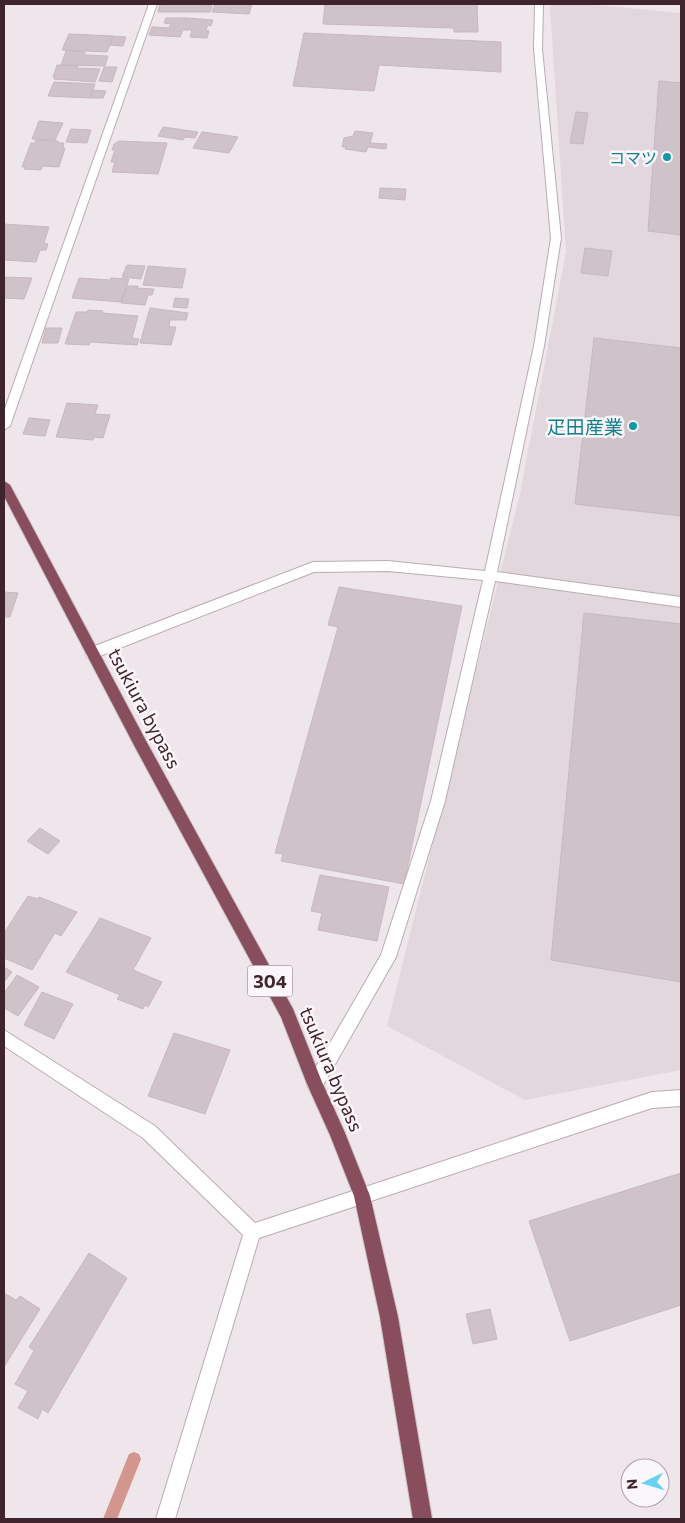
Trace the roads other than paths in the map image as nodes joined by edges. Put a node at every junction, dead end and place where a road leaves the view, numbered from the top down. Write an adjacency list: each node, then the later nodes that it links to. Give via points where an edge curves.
1 (153, 4): 3 (street)
2 (539, 4): 5 (street, via 538,49 556,238 539,346)
3 (4, 426)
4 (4, 485): 7 (highway, tsukiura bypass / 304)
5 (490, 576): 6 (street); 7 (street, via 388,566 313,567); 9 (street, via 438,800 388,958)
6 (681, 602)
7 (92, 653): 9 (highway, tsukiura bypass / 304, via 288,1014)
8 (4, 1036): 12 (street, via 149,1132)
9 (315, 1084): 11 (highway, tsukiura bypass / 304)
10 (681, 1098): 11 (street, via 652,1100)
11 (362, 1196): 12 (street); 14 (highway, tsukiura bypass / 304, via 389,1317)
12 (252, 1232): 13 (street)
13 (166, 1519)
14 (423, 1519)

